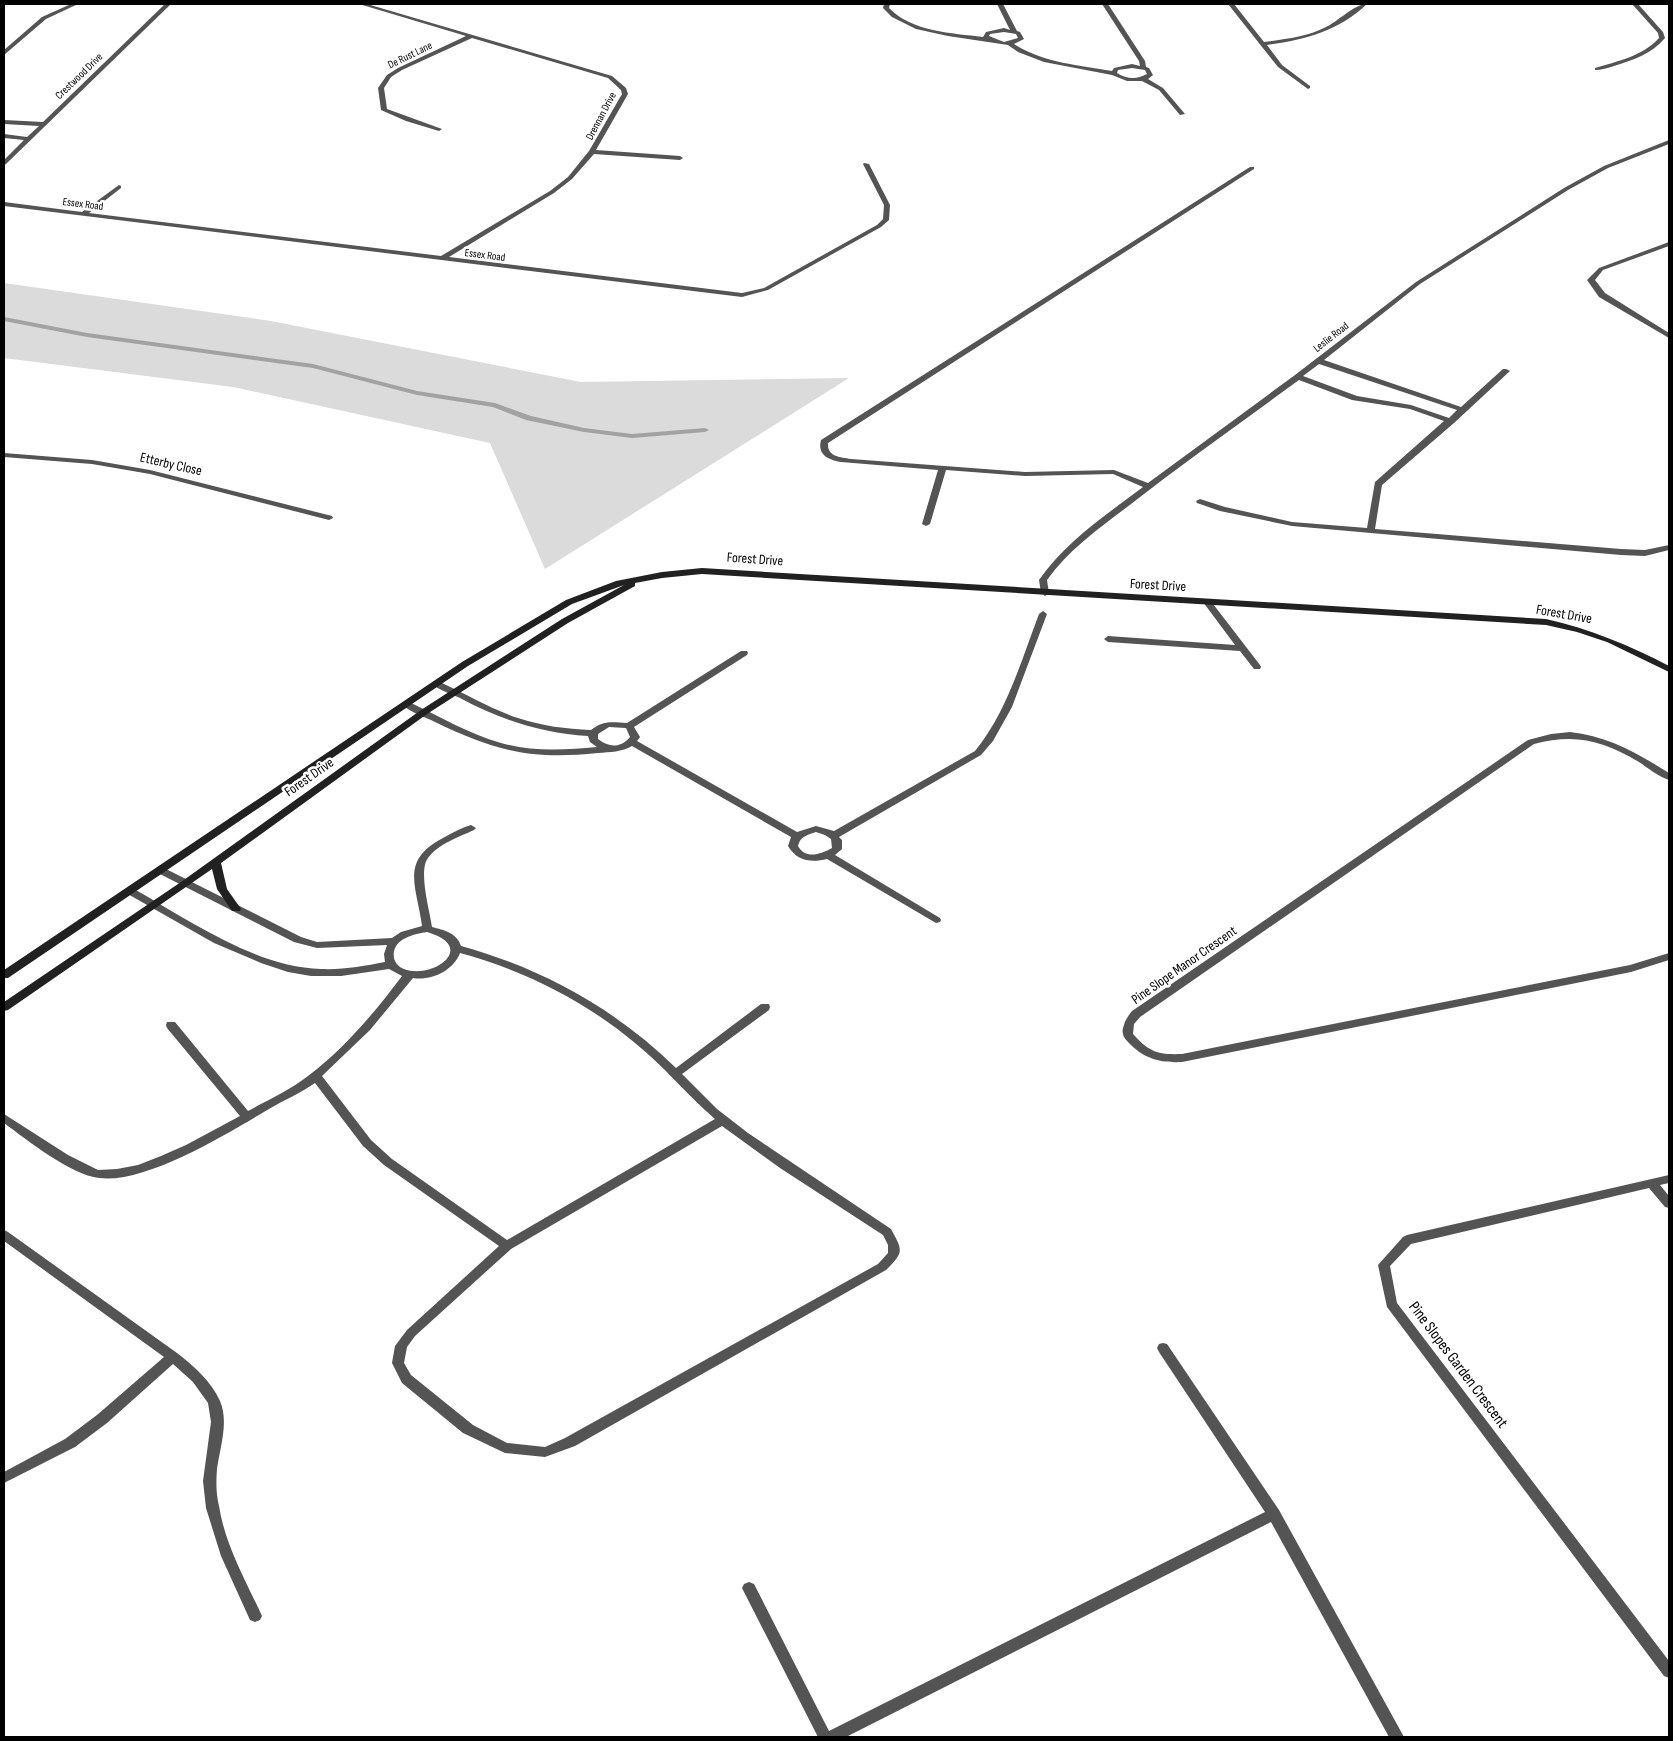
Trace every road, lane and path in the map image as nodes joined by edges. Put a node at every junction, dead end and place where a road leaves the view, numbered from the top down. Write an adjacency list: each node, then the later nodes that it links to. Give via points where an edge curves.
1 (75, 4): 15 (street, via 44,18)
2 (168, 4): 23 (street, Crestwood Drive)
3 (362, 4): 11 (street, Drennan Drive)
4 (887, 4): 12 (street, via 892,16 904,23 956,36)
5 (1000, 4): 10 (street)
6 (1105, 4): 16 (street)
7 (1231, 4): 14 (street)
8 (1364, 4): 14 (street, via 1341,23 1319,35)
9 (1635, 4): 17 (street, via 1662,38 1646,52)
10 (1014, 31): 12 (street, via 992,31 986,35); 13 (street, via 1022,37)
11 (472, 36): 24 (street, De Rust Lane, via 395,72 381,88 384,110); 28 (street, Drennan Drive, via 610,77 621,85 625,94)
12 (988, 39): 13 (street)
13 (1009, 43): 18 (street, via 1052,62)
14 (1263, 44): 20 (street, via 1280,66)
15 (4, 53)
16 (1143, 67): 18 (street, via 1120,67); 19 (street, via 1151,73)
17 (1597, 69)
18 (1114, 74): 19 (street, via 1126,79)
19 (1144, 79): 21 (street, via 1161,89)
20 (1308, 87)
21 (1182, 114)
22 (4, 122): 23 (street)
23 (45, 124): 26 (street, Crestwood Drive)
24 (439, 129)
25 (4, 136): 26 (street)
26 (28, 139): 30 (street, Crestwood Drive)
27 (1669, 142): 39 (street, Leslie Road, via 1606,167 1566,189 1418,283)
28 (592, 152): 29 (street); 37 (street, Drennan Drive, via 562,185)
29 (680, 158)
30 (4, 163)
31 (866, 164): 37 (street, Essex Road, via 887,205 886,220 754,294 730,295)
32 (1252, 168): 45 (street, via 824,442 826,454 834,458)
33 (119, 187): 35 (street)
34 (4, 204): 35 (street, Essex Road)
35 (83, 214): 37 (street, Essex Road)
36 (1669, 244): 38 (street, via 1601,269 1591,280 1602,295)
37 (441, 259)
38 (1669, 336)
39 (1318, 361): 41 (street, Leslie Road); 42 (street)
40 (1506, 371): 42 (street)
41 (1298, 377): 43 (street, via 1355,398 1411,407); 46 (street, Leslie Road)
42 (1463, 410): 43 (street)
43 (1451, 421): 50 (street, via 1378,484)
44 (4, 455): 48 (street, Etterby Close, via 92,462 150,472)
45 (942, 469): 46 (street, via 1025,474 1114,472); 49 (street)
46 (1149, 486): 53 (street, Leslie Road, via 1054,563 1043,580)
47 (1200, 501): 50 (street, via 1292,524)
48 (329, 518)
49 (926, 524)
50 (1371, 530): 51 (street, via 1620,552 1645,553)
51 (1669, 548)
52 (638, 581): 53 (street, Forest Drive, via 679,572 718,570); 61 (street, Forest Drive, via 604,588 569,602); 62 (street, Forest Drive, via 565,621)
53 (1045, 593): 54 (street, Forest Drive)
54 (1207, 602): 57 (street); 60 (street, Forest Drive, via 1546,622 1602,636)
55 (1043, 614): 72 (street, via 1000,722 987,745)
56 (1108, 639): 57 (street)
57 (1242, 648): 59 (street)
58 (744, 653): 65 (street)
59 (1257, 667)
60 (1669, 669)
61 (437, 684): 62 (street); 63 (street, Forest Drive)
62 (455, 692): 64 (street, Forest Drive); 66 (street, via 525,724)
63 (406, 704): 64 (street); 75 (street, Forest Drive)
64 (424, 712): 68 (street, via 483,740 515,749 556,753); 74 (street, Forest Drive)
65 (629, 726): 66 (street, via 608,724); 67 (street, via 635,737)
66 (593, 733): 68 (street, via 593,740)
67 (632, 742): 68 (street, via 620,748); 71 (street)
68 (607, 749)
69 (1669, 778): 84 (street, Pine Slope Manor Crescent, via 1604,740 1576,734 1548,736 1531,742 1136,1014 1129,1024 1128,1035 1151,1057 1182,1058 1631,968)
70 (470, 828): 81 (street, via 439,844 420,862)
71 (796, 835): 72 (street, via 816,829); 73 (street, via 793,847 803,857)
72 (834, 836): 73 (street, via 838,842 837,850)
73 (830, 856): 80 (street)
74 (214, 861): 76 (street, Forest Drive); 79 (street, via 222,889)
75 (160, 870): 76 (street); 77 (street, Forest Drive)
76 (185, 884): 78 (street, Forest Drive); 79 (street)
77 (130, 891): 78 (street); 86 (street, Forest Drive)
78 (154, 904): 85 (street, via 224,942 286,969 336,973); 88 (street, Forest Drive)
79 (236, 909): 82 (street, via 298,940 318,945)
80 (936, 920)
81 (427, 929): 82 (street); 83 (street, via 448,935 455,941)
82 (395, 941): 85 (street, via 389,949)
83 (457, 950): 87 (street, via 456,957 442,970 420,976); 91 (street, via 494,959 600,1011 639,1040)
84 (1669, 956)
85 (391, 965): 87 (street)
86 (4, 975)
87 (409, 975): 92 (street, via 384,1008)
88 (4, 1007)
89 (765, 1007): 91 (street)
90 (171, 1025): 93 (street)
91 (675, 1074): 95 (street)
92 (316, 1076): 93 (street); 100 (street, via 367,1142 388,1162)
93 (247, 1117): 94 (street, via 183,1150 116,1175 97,1174 80,1167)
94 (4, 1118)
95 (723, 1120): 100 (street); 100 (street, via 888,1232 894,1245 894,1255 882,1267 570,1442 545,1452 505,1448 468,1429 406,1379 398,1363 401,1346 411,1333)
96 (1669, 1179): 97 (street, Pine Slopes Garden Crescent)
97 (1651, 1183): 98 (street); 107 (street, Pine Slopes Garden Crescent, via 1407,1240 1384,1265 1391,1304)
98 (1669, 1204)
99 (4, 1235): 102 (street)
100 (507, 1246)
101 (1163, 1348): 104 (street)
102 (172, 1357): 103 (street, via 70,1443); 106 (street, via 206,1386 215,1403 217,1423 210,1463 210,1492 224,1543)
103 (4, 1478)
104 (1274, 1514): 109 (street); 110 (street)
105 (749, 1588): 108 (street)
106 (255, 1616)
107 (1669, 1672)
108 (825, 1737)
109 (832, 1737)
110 (1397, 1737)

